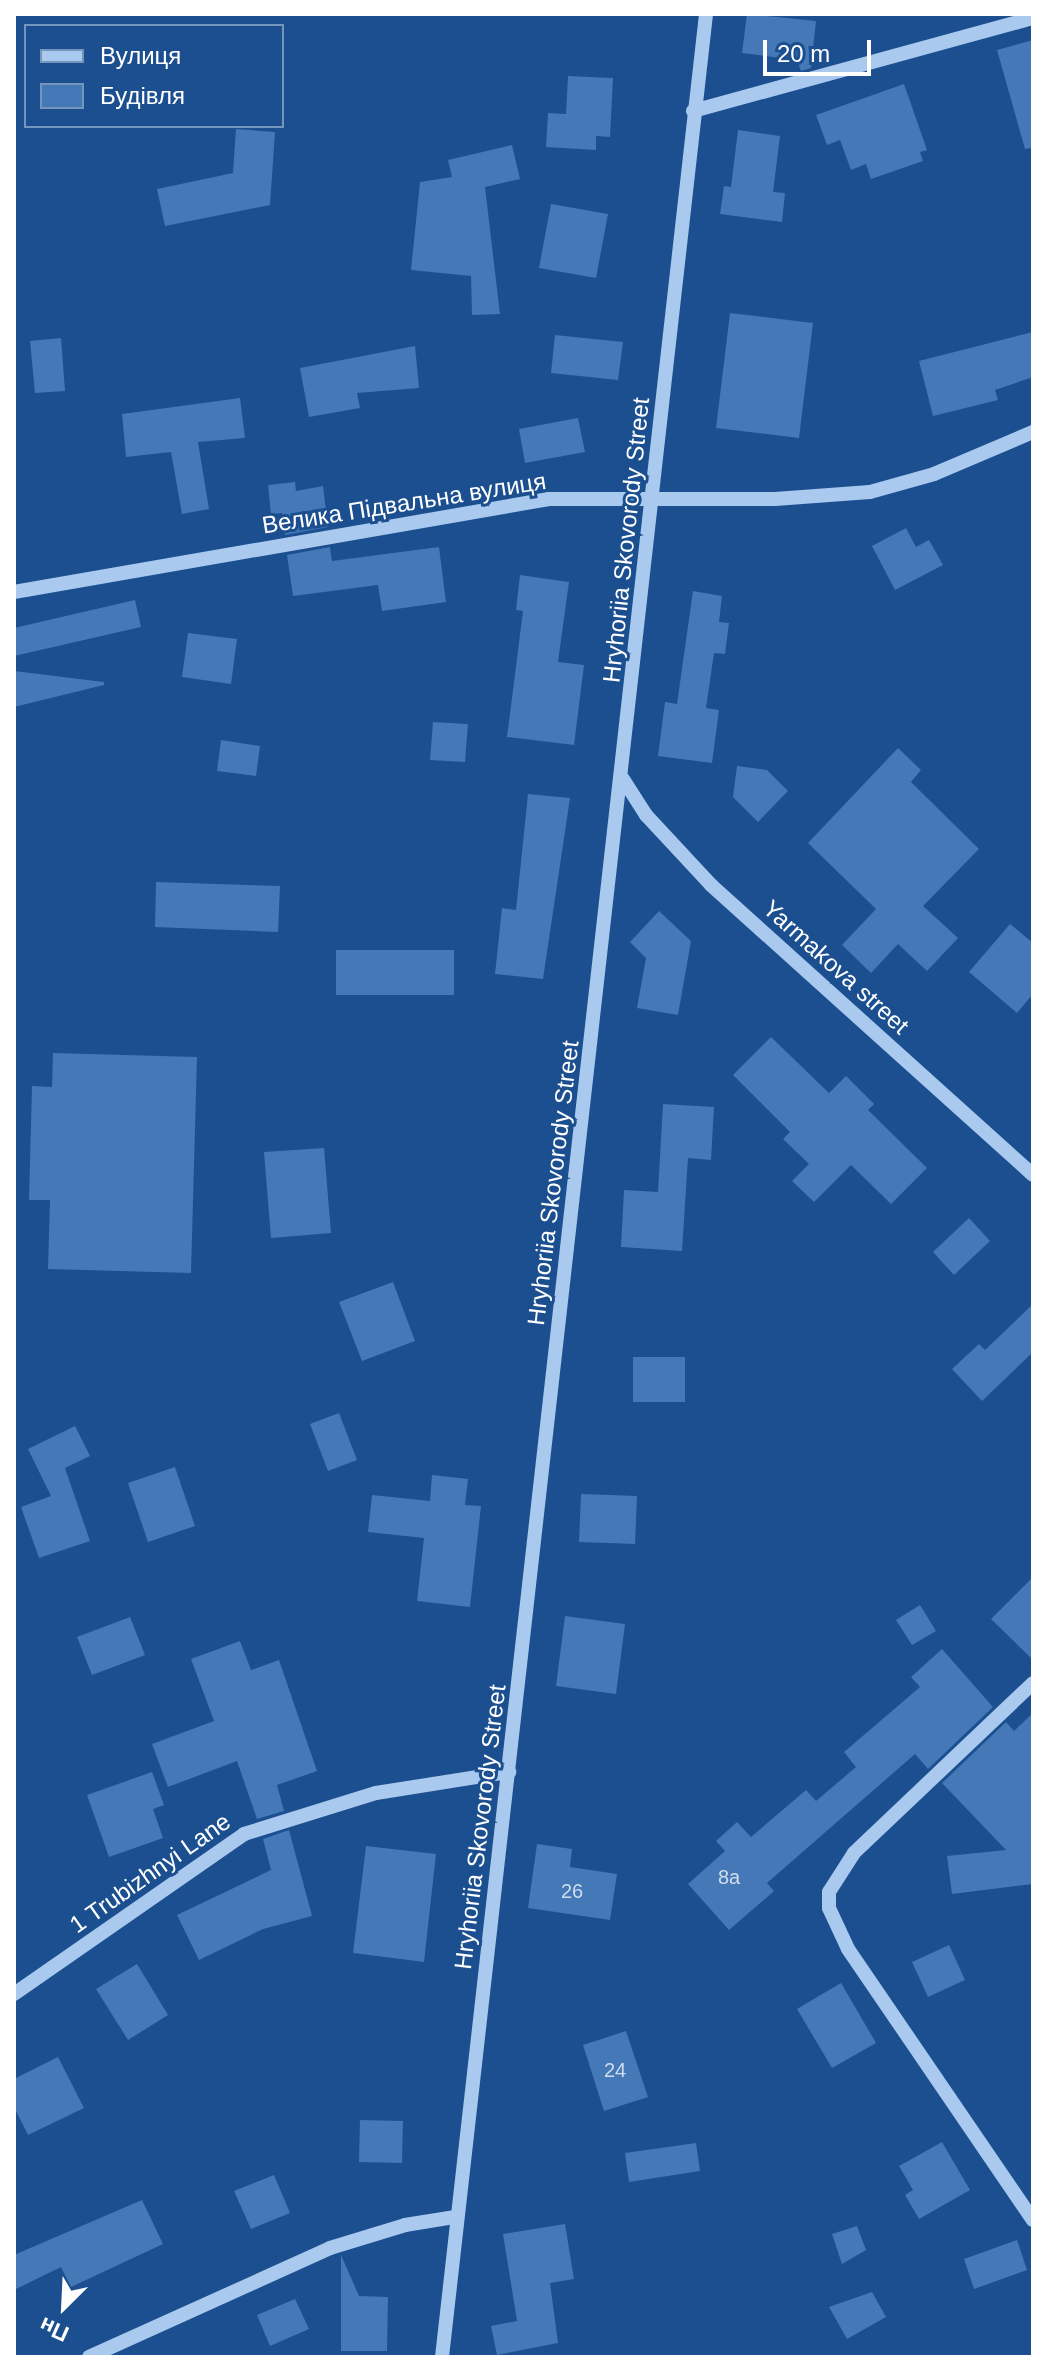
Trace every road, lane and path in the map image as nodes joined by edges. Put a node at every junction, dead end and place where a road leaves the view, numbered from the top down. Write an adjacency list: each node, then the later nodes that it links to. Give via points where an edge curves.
1 (706, 14): 3 (street, Hryhoriia Skovorody Street)
2 (1033, 18): 3 (street)
3 (693, 111): 5 (street, Hryhoriia Skovorody Street)
4 (1033, 432): 5 (street, Велика Підвальна вулиця, via 934,474 870,492)
5 (653, 500): 6 (street, Велика Підвальна вулиця, via 549,499); 7 (street, Hryhoriia Skovorody Street)
6 (14, 592)
7 (623, 779): 8 (street, Yarmakova street, via 646,815 711,885); 10 (street, Hryhoriia Skovorody Street)
8 (1033, 1175)
9 (1033, 1683): 13 (street, via 854,1853 829,1892 829,1908 848,1949)
10 (509, 1772): 11 (street, 1 Trubizhnyi Lane, via 376,1793 244,1834); 12 (street, Hryhoriia Skovorody Street)
11 (14, 1994)
12 (455, 2217): 14 (street, via 405,2225 330,2248); 15 (street, Hryhoriia Skovorody Street)
13 (1033, 2220)
14 (89, 2357)
15 (442, 2357)

